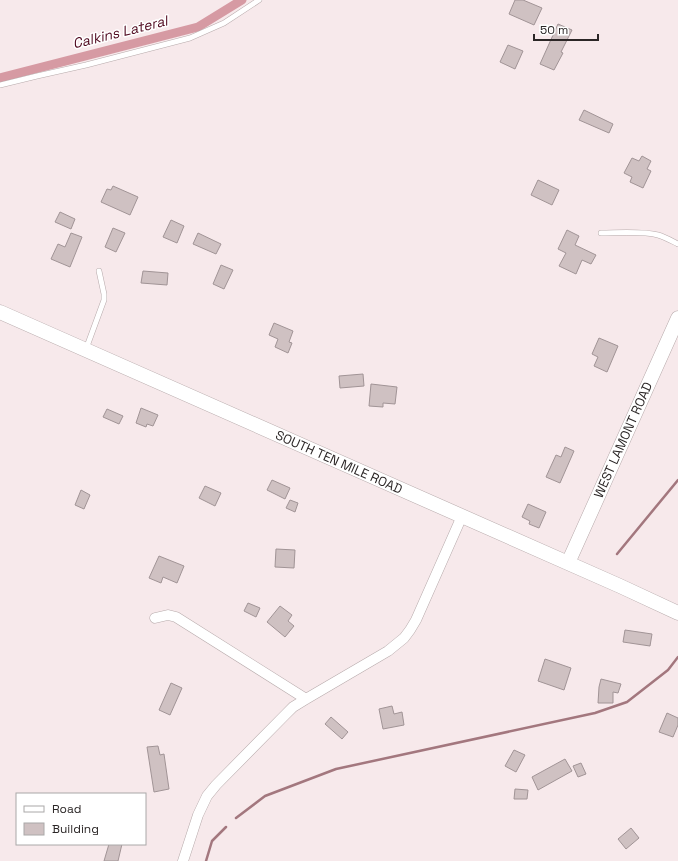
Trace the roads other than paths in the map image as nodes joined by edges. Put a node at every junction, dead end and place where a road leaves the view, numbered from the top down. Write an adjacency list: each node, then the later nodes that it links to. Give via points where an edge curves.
1 (259, 0): 2 (lane, via 224,23 190,38)
2 (0, 85)
3 (601, 233): 4 (lane, via 657,235)
4 (678, 244)
5 (99, 271): 8 (lane, via 104,300)
6 (0, 312): 8 (main road, SOUTH TEN MILE ROAD)
7 (678, 318): 10 (main road, WEST LAMONT ROAD)
8 (86, 350): 9 (main road, SOUTH TEN MILE ROAD)
9 (462, 516): 10 (main road, SOUTH TEN MILE ROAD); 13 (street, via 416,620 404,638 388,651)
10 (568, 563): 11 (main road, SOUTH TEN MILE ROAD)
11 (678, 613)
12 (156, 618): 13 (street, via 168,615 176,617)
13 (306, 699): 14 (street, via 285,714 207,796)
14 (183, 861)

